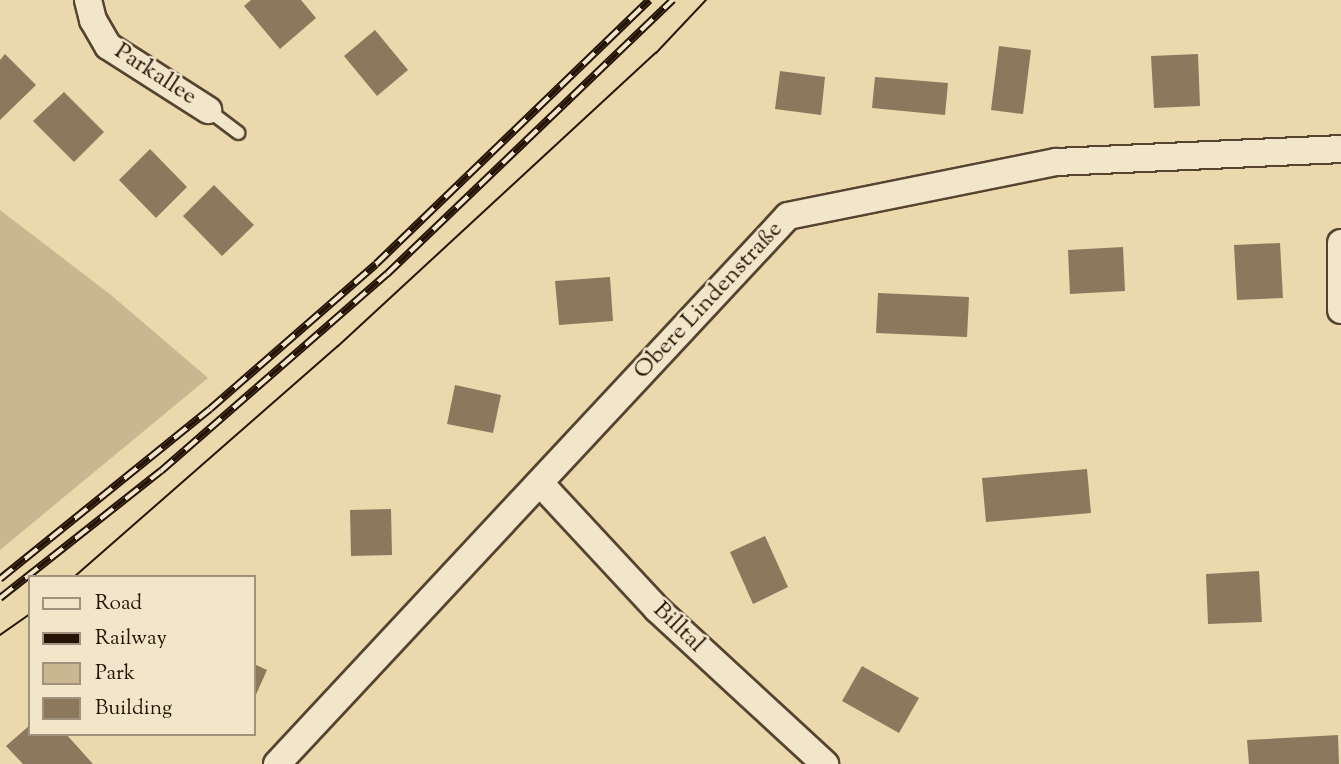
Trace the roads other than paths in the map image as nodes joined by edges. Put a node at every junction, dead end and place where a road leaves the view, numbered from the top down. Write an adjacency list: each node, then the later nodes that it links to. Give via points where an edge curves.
1 (88, 0): 2 (street, Parkallee, via 108,46)
2 (208, 110): 3 (lane)
3 (238, 133)
4 (1341, 149): 7 (street, Obere Lindenstraße, via 1056,162 788,216)
5 (1341, 243): 6 (street)
6 (1341, 310)
7 (540, 483): 8 (street, Obere Lindenstraße); 9 (street, Billtal, via 657,609)
8 (277, 764)
9 (825, 764)

